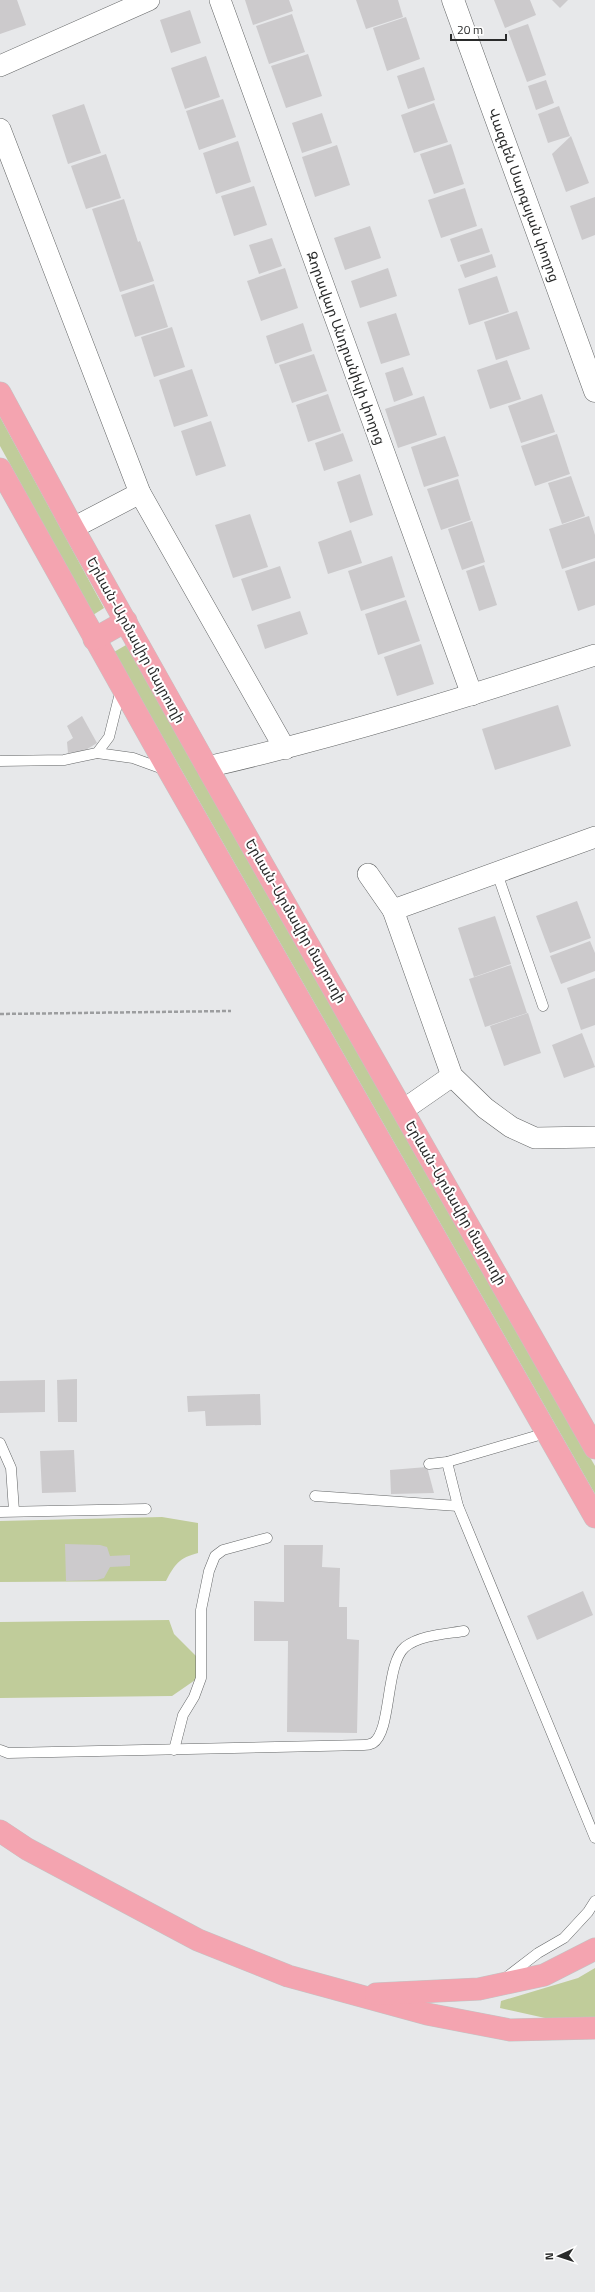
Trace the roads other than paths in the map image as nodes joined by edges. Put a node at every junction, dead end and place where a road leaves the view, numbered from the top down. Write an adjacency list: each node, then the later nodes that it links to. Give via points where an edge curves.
1 (149, 0): 4 (street)
2 (220, 0): 15 (street, Զորավար Անդրանիկի փողոց)
3 (453, 0): 6 (street, Վազգեն Սարգսյան փողոց)
4 (0, 66)
5 (0, 130): 9 (street)
6 (595, 391)
7 (0, 393): 10 (highway, Երևան-Արմավիր մայրուղի)
8 (0, 469): 12 (highway)
9 (140, 493): 10 (street); 16 (street)
10 (73, 528): 11 (highway, Երևան-Արմավիր մայրուղի)
11 (126, 621): 12 (highway); 19 (highway, Երևան-Արմավիր մայրուղի)
12 (94, 639): 14 (highway)
13 (595, 655): 15 (street)
14 (122, 686): 17 (lane, via 109,737); 20 (highway)
15 (472, 695): 16 (street)
16 (284, 748): 19 (street)
17 (97, 753): 18 (lane, via 64,760); 20 (lane, via 133,758)
18 (0, 761)
19 (207, 767): 27 (highway, Երևան-Արմավիր մայրուղի)
20 (169, 772): 29 (highway, via 393,1160)
21 (595, 837): 22 (street)
22 (497, 873): 24 (street); 25 (lane)
23 (368, 874): 24 (street)
24 (393, 910): 26 (street)
25 (543, 1006)
26 (452, 1076): 27 (street); 28 (street, via 492,1113 511,1127 535,1138)
27 (403, 1110): 31 (highway, Երևան-Արմավիր մայրուղի)
28 (595, 1138)
29 (546, 1433): 32 (lane); 39 (highway)
30 (0, 1443): 38 (lane, via 11,1468)
31 (595, 1448)
32 (447, 1462): 33 (lane); 35 (lane)
33 (429, 1464)
34 (315, 1496): 35 (lane)
35 (458, 1506): 45 (lane)
36 (146, 1509): 38 (lane)
37 (0, 1512): 38 (lane)
38 (14, 1512)
39 (595, 1517)
40 (267, 1538): 43 (lane, via 224,1550 215,1556 200,1610 201,1678 194,1697 183,1715)
41 (464, 1631): 43 (lane, via 422,1639 404,1648 396,1662 381,1733 373,1742 364,1745)
42 (0, 1750): 43 (lane, via 8,1753)
43 (174, 1750)
44 (0, 1831): 49 (highway, via 26,1849 198,1940 288,1976)
45 (595, 1838)
46 (595, 1901): 48 (lane, via 564,1938 538,1953 512,1974)
47 (595, 1949): 48 (highway, via 544,1975)
48 (479, 1990): 49 (highway)
49 (353, 1994): 50 (highway, via 427,2014 510,2030)
50 (595, 2028)

